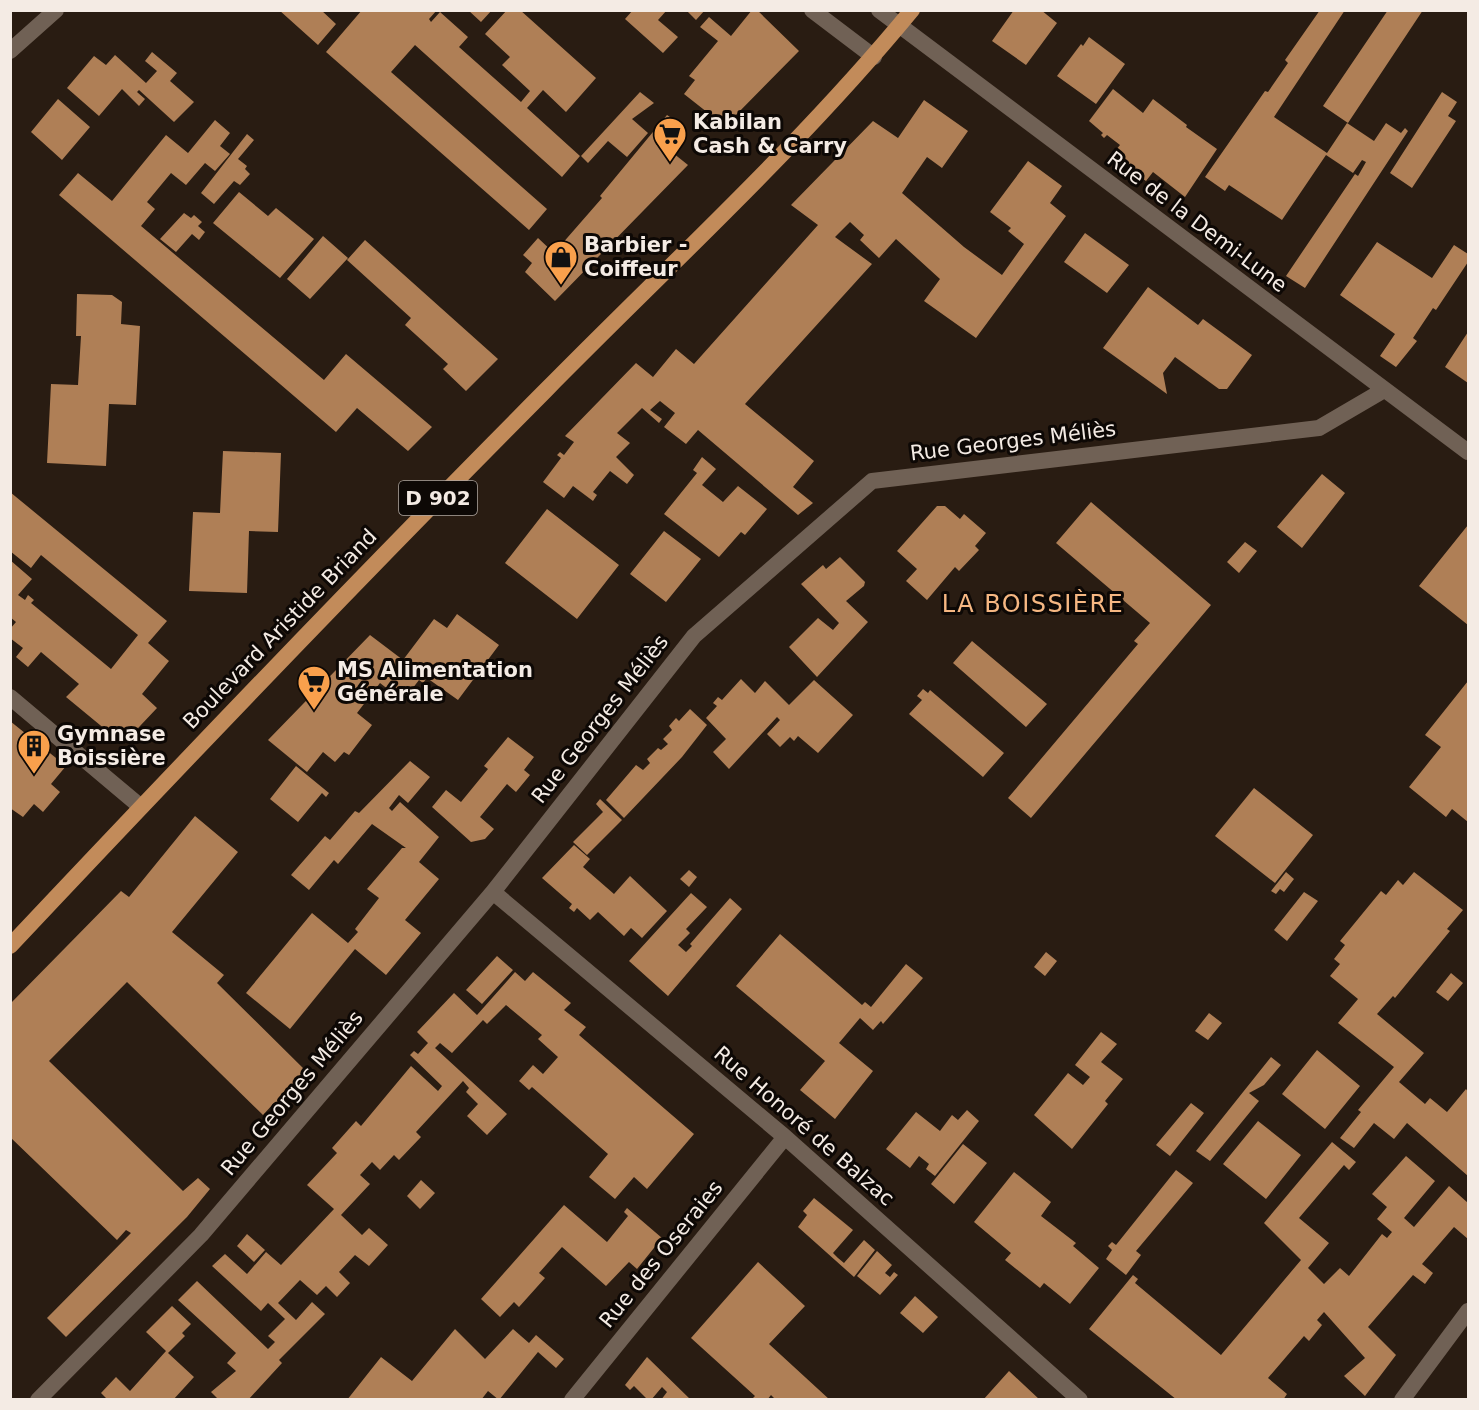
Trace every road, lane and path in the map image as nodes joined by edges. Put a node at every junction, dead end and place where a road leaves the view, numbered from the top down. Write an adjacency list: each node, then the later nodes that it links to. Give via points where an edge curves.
1 (56, 10): 6 (street)
2 (812, 10): 7 (street)
3 (879, 10): 5 (street, Rue de la Demi-Lune)
4 (912, 10): 5 (main road, Boulevard Aristide Briand / D 902)
5 (900, 26): 7 (main road, Boulevard Aristide Briand / D 902); 8 (street, Rue de la Demi-Lune)
6 (10, 51)
7 (874, 57): 11 (main road, Boulevard Aristide Briand / D 902, via 759,181 412,524)
8 (1384, 390): 9 (street, Rue de la Demi-Lune); 12 (street, Rue Georges Méliès, via 1319,428 872,481 694,636)
9 (1468, 452)
10 (10, 697): 11 (street)
11 (141, 807): 13 (main road, Boulevard Aristide Briand / D 902)
12 (493, 892): 14 (street, Rue Honoré de Balzac); 16 (street, Rue Georges Méliès, via 201,1235)
13 (10, 946)
14 (785, 1137): 17 (street, Rue des Oseraies); 18 (street, Rue Honoré de Balzac)
15 (1468, 1311): 19 (street)
16 (38, 1400)
17 (572, 1400)
18 (1080, 1400)
19 (1402, 1400)

